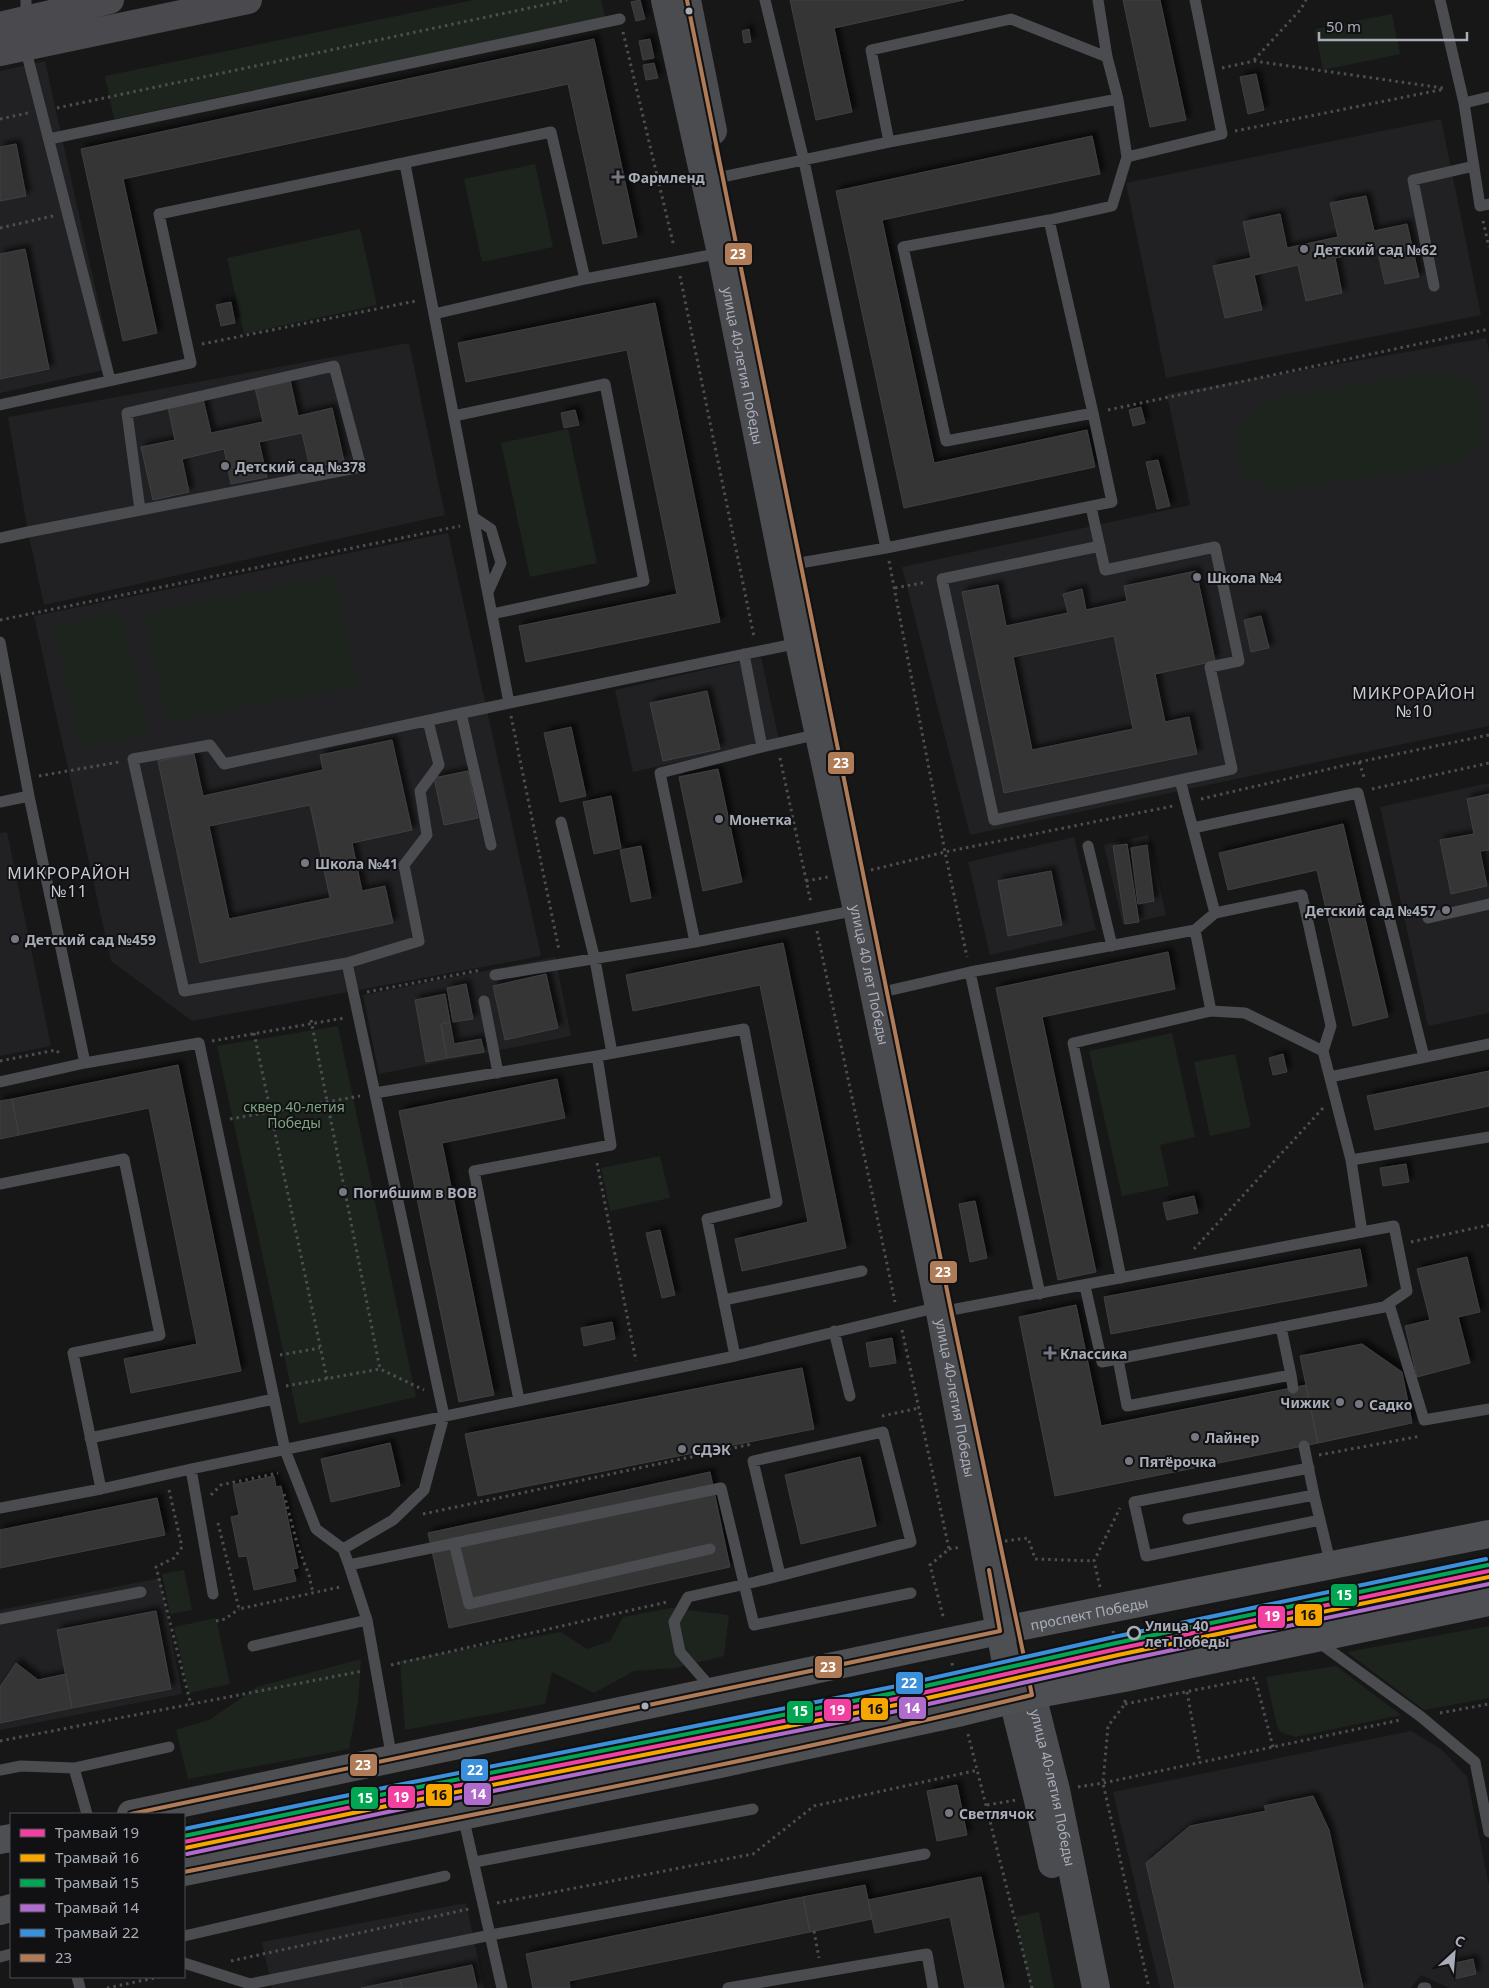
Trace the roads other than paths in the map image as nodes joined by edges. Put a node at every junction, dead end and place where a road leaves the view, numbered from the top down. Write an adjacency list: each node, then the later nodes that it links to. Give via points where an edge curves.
1 (110, 0): 9 (main road)
2 (248, 0): 11 (main road)
3 (665, 0): 25 (street, улица 40-летия Победы)
4 (687, 0): 22 (street, улица 40-летия Победы)
5 (765, 0): 19 (lane)
6 (1098, 0): 12 (lane)
7 (1195, 0): 18 (lane, via 1222,134)
8 (1440, 0): 15 (lane)
9 (17, 15)
10 (620, 18): 16 (lane)
11 (12, 50): 16 (lane, via 42,111)
12 (1107, 57): 14 (lane); 17 (lane, via 1011,19 871,50)
13 (1489, 97): 15 (lane)
14 (1118, 99): 17 (lane); 18 (lane)
15 (1464, 103): 21 (lane)
16 (49, 139): 29 (lane)
17 (888, 142): 19 (lane)
18 (1127, 157): 24 (lane, via 1112,206)
19 (804, 161): 22 (lane); 38 (lane)
20 (405, 164): 26 (lane, via 551,132); 28 (lane); 29 (lane, via 159,214 191,363)
21 (1474, 166): 23 (lane); 27 (lane, via 1413,180)
22 (722, 177): 25 (street, улица 40-летия Победы)
23 (1484, 205)
24 (1049, 220): 31 (lane); 31 (lane, via 903,247 946,441)
25 (729, 252): 26 (lane); 39 (street, улица 40-летия Победы)
26 (585, 280): 28 (lane)
27 (1434, 286)
28 (434, 314): 32 (lane)
29 (110, 380): 30 (lane)
30 (0, 405)
31 (1093, 413): 33 (lane, via 1112,502)
32 (454, 416): 35 (lane); 41 (lane, via 605,384 644,581)
33 (1092, 507): 37 (lane); 38 (lane)
34 (140, 510): 34 (lane, via 127,412 334,366 361,467); 36 (lane)
35 (474, 520): 40 (lane); 40 (lane, via 491,528 501,563)
36 (0, 538)
37 (1100, 546): 50 (lane, via 1105,570 1215,547 1239,660 1210,667 1232,769); 50 (lane, via 942,579 994,820)
38 (886, 548): 39 (lane)
39 (792, 565): 43 (street, улица 40-летия Победы); 57 (street, улица 40-летия Победы)
40 (488, 592): 41 (lane)
41 (492, 614): 45 (lane)
42 (0, 642): 51 (lane)
43 (799, 643): 44 (lane); 48 (street)
44 (744, 654): 45 (lane); 49 (lane)
45 (509, 703): 46 (lane)
46 (461, 713): 47 (lane); 55 (lane)
47 (428, 720): 66 (lane, via 439,765 420,791 427,835 404,866 419,941); 66 (lane, via 224,764 210,744 133,759 184,991)
48 (819, 734): 49 (lane); 57 (street)
49 (762, 746): 63 (lane, via 660,773)
50 (1180, 780): 54 (lane)
51 (29, 796): 52 (lane); 77 (lane)
52 (0, 802)
53 (561, 822): 65 (lane)
54 (1193, 828): 60 (lane); 76 (lane, via 1358,794)
55 (491, 845)
56 (1088, 846): 64 (lane)
57 (856, 873): 59 (street, улица 40-летия Победы)
58 (1489, 904): 61 (lane)
59 (864, 908): 63 (lane); 69 (street, улица 40-летия Победы); 92 (street, улица 40 лет Победы)
60 (1215, 913): 62 (lane); 73 (lane, via 1302,895 1331,1026)
61 (1428, 918)
62 (1195, 930): 64 (lane); 71 (lane)
63 (696, 942): 65 (lane)
64 (1112, 946): 68 (lane)
65 (595, 960): 67 (lane); 74 (lane)
66 (347, 963): 81 (lane)
67 (490, 972)
68 (970, 972): 69 (lane); 89 (lane)
69 (886, 991): 92 (street, улица 40-летия Победы)
70 (484, 1001): 78 (lane)
71 (1211, 1011): 73 (lane, via 1245,1013); 87 (lane, via 1073,1043)
72 (1489, 1044): 76 (lane)
73 (1323, 1050): 79 (lane)
74 (612, 1054): 75 (lane); 90 (lane, via 744,1029 777,1202 706,1219)
75 (597, 1056): 78 (lane); 101 (lane, via 611,1145 474,1171)
76 (1424, 1057): 79 (lane)
77 (85, 1063): 80 (lane); 99 (lane, via 199,1043)
78 (498, 1073): 81 (lane)
79 (1330, 1077): 83 (lane)
80 (0, 1082)
81 (375, 1093): 103 (lane)
82 (1489, 1137): 83 (lane)
83 (1350, 1160): 85 (lane)
84 (0, 1184): 104 (lane, via 124,1159 160,1335 73,1353)
85 (1362, 1232): 87 (lane); 91 (lane, via 1394,1226 1407,1291)
86 (862, 1272): 90 (lane)
87 (1121, 1278): 88 (lane)
88 (1084, 1286): 89 (lane); 96 (lane, via 1102,1362)
89 (1040, 1294): 92 (lane)
90 (724, 1300): 95 (lane)
91 (1389, 1304): 93 (lane, via 1384,1308); 102 (lane, via 1424,1420)
92 (945, 1309): 94 (lane); 128 (street, улица 40-летия Победы)
93 (1281, 1328): 96 (lane); 97 (lane)
94 (834, 1331): 95 (lane); 100 (lane)
95 (735, 1356): 101 (lane)
96 (1118, 1359): 97 (lane, via 1127,1406)
97 (1291, 1375): 98 (lane)
98 (1293, 1388)
99 (272, 1394): 104 (lane); 106 (lane)
100 (850, 1396)
101 (519, 1400): 103 (lane)
102 (1489, 1408)
103 (444, 1416): 106 (lane); 117 (lane, via 424,1490 393,1520)
104 (90, 1438): 109 (lane)
105 (1304, 1446): 107 (lane)
106 (285, 1450): 108 (lane); 117 (lane, via 316,1529)
107 (1309, 1468): 110 (lane); 113 (lane, via 1134,1502 1146,1556)
108 (191, 1469): 109 (lane); 124 (lane)
109 (101, 1489): 111 (lane)
110 (1314, 1495): 112 (lane); 113 (lane)
111 (0, 1508)
112 (1188, 1519)
113 (1320, 1520): 119 (lane)
114 (1489, 1534): 119 (main road, проспект Победы)
115 (454, 1543): 116 (lane, via 469,1604); 118 (lane); 121 (lane, via 722,1488)
116 (710, 1549)
117 (343, 1550): 118 (lane)
118 (349, 1565): 127 (lane)
119 (1331, 1566): 128 (main road, проспект Победы)
120 (780, 1575): 120 (lane, via 753,1462 883,1432 911,1542); 121 (lane)
121 (744, 1584): 123 (lane, via 754,1625); 131 (lane, via 688,1597 674,1622 680,1652)
122 (141, 1592): 126 (lane)
123 (911, 1593)
124 (213, 1594)
125 (1489, 1602): 129 (main road)
126 (0, 1619)
127 (367, 1620): 130 (lane); 134 (lane)
128 (1009, 1629): 131 (main road, проспект Победы); 132 (main road, улица 40-летия Победы)
129 (1312, 1638): 132 (main road, via 1125,1691); 142 (lane, via 1420,1716 1475,1762)
130 (253, 1646)
131 (714, 1691): 134 (main road, проспект Победы)
132 (1022, 1697): 137 (street, улица 40-летия Победы); 141 (main road, via 720,1764)
133 (170, 1747): 135 (lane)
134 (392, 1759): 140 (main road, проспект Победы)
135 (74, 1768): 136 (lane, via 20,1766); 139 (lane)
136 (0, 1770)
137 (1046, 1793): 154 (street, улица 40-летия Победы); 155 (street, улица 40-летия Победы)
138 (753, 1809): 144 (lane)
139 (87, 1813)
140 (136, 1813)
141 (463, 1816): 144 (lane); 145 (main road)
142 (1489, 1832)
143 (925, 1854): 147 (lane)
144 (475, 1862): 147 (lane)
145 (185, 1872)
146 (445, 1876): 148 (lane)
147 (491, 1935): 150 (lane); 151 (lane)
148 (185, 1936)
149 (185, 1963): 150 (lane)
150 (250, 1986)
151 (502, 1988)
152 (728, 1988): 153 (lane, via 927,1954)
153 (933, 1988)
154 (1078, 1988)
155 (1096, 1988)

